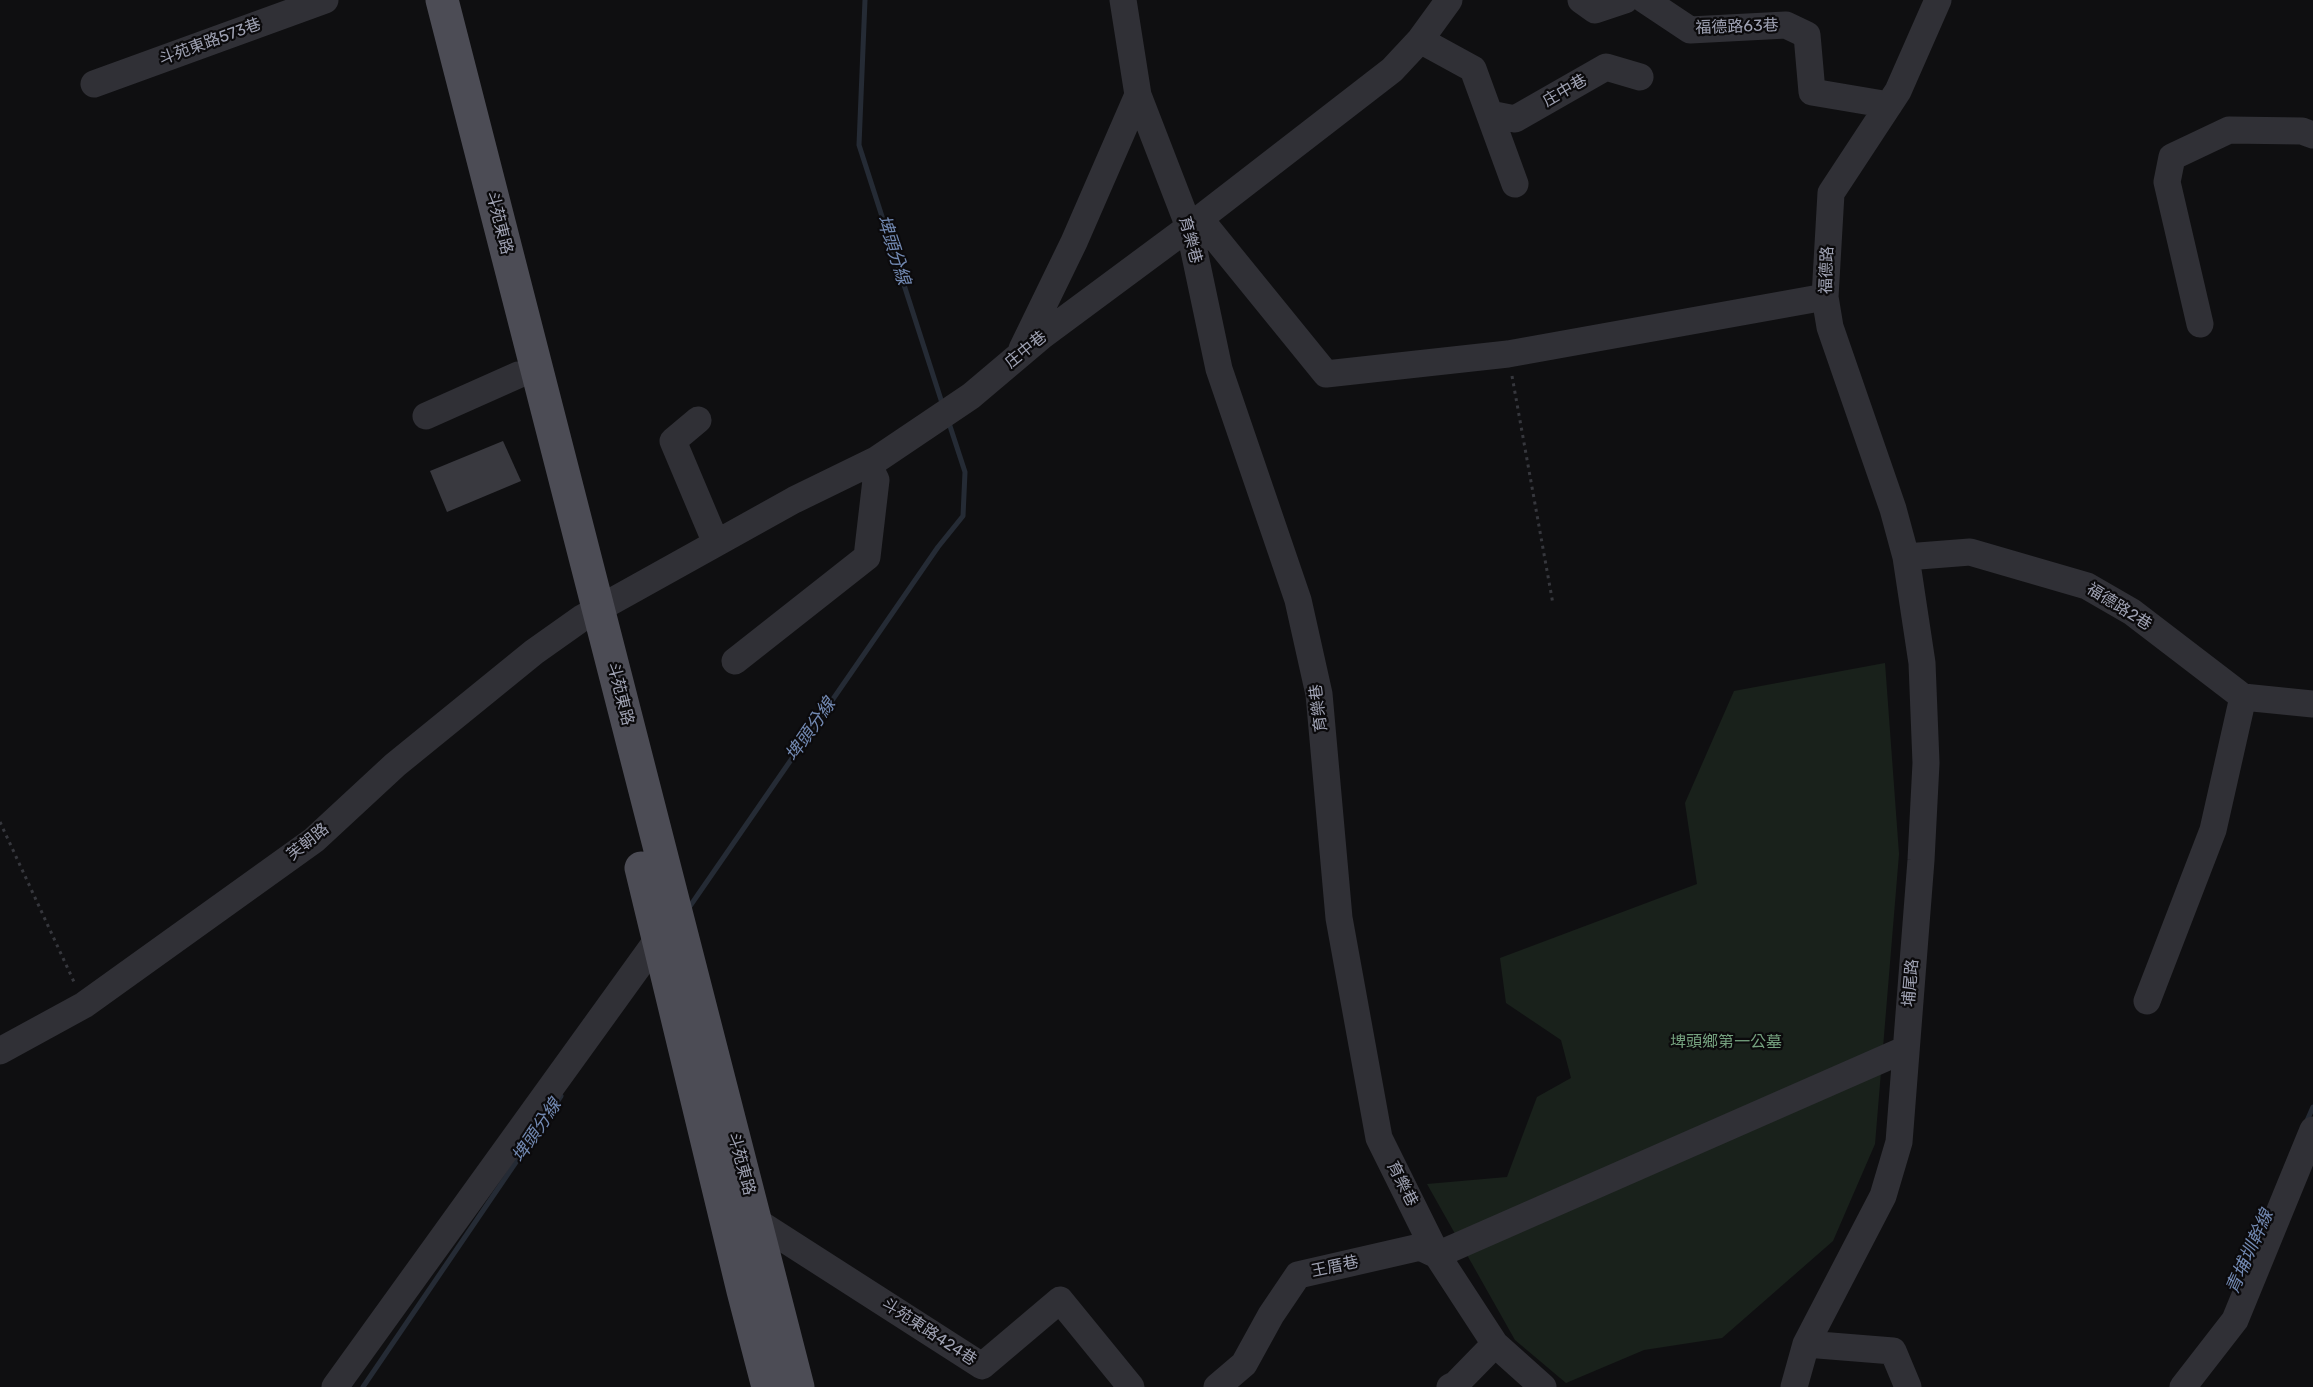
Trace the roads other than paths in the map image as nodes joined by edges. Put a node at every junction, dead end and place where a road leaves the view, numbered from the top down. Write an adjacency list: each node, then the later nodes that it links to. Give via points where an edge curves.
1 (325, 0): 12 (street, 斗苑東路573巷)
2 (420, 0): 15 (main road, 斗苑東路)
3 (442, 0): 15 (main road, 斗苑東路)
4 (1123, 0): 13 (street, 育樂巷)
5 (1449, 0): 10 (street, 庄中巷)
6 (1581, 0): 7 (street, via 1595,10)
7 (1625, 0)
8 (1645, 0): 14 (street, 福德路63巷, via 1690,30 1786,25 1807,35 1812,92)
9 (1938, 0): 14 (street, 福德路, via 1899,91)
10 (1420, 39): 16 (street, via 1473,69); 19 (street, 庄中巷, via 1392,70)
11 (1640, 77): 16 (street, 庄中巷, via 1606,67 1515,119)
12 (94, 84)
13 (1138, 95): 19 (street, 育樂巷); 22 (street)
14 (1889, 105): 20 (street, 福德路, via 1831,193)
15 (459, 109): 23 (main road, 斗苑東路)
16 (1490, 114): 18 (street)
17 (2313, 135): 21 (street, via 2302,131 2229,130 2172,157 2167,182)
18 (1515, 184)
19 (1194, 223): 20 (street, via 1326,374 1508,354); 22 (street, 庄中巷); 40 (street, 育樂巷, via 1219,369 1298,600 1319,694 1340,918 1378,1138)
20 (1825, 297): 28 (street, 福德路, via 1830,327)
21 (2200, 324)
22 (1019, 356): 26 (street, 庄中巷, via 971,396)
23 (529, 391): 24 (street); 29 (main road, 斗苑東路)
24 (426, 416)
25 (698, 420): 27 (street, via 673,441)
26 (868, 464): 27 (street, 庄中巷); 30 (street, via 876,480 867,557)
27 (716, 543): 29 (street, 庄中巷)
28 (1906, 556): 31 (street, 福德路2巷, via 1970,552 2087,586 2132,612); 36 (street, 埔尾路, via 1922,663 1926,763)
29 (590, 613): 33 (main road, 斗苑東路); 34 (main road, 斗苑東路); 37 (street, 芙朝路, via 534,652 404,758 314,840 84,1005)
30 (735, 661)
31 (2243, 697): 32 (street); 35 (street, via 2213,830)
32 (2313, 704)
33 (676, 913): 34 (street); 39 (main road, 斗苑東路)
34 (659, 941): 43 (street); 44 (main road, 斗苑東路)
35 (2147, 1001)
36 (1906, 1049): 40 (street); 42 (street, 埔尾路, via 1899,1142 1883,1196)
37 (0, 1051)
38 (2313, 1130): 52 (street, via 2235,1320)
39 (756, 1221): 45 (main road, 斗苑東路); 46 (street, 斗苑東路424巷, via 982,1366 1060,1300)
40 (1437, 1255): 41 (street, 育樂巷); 47 (street, 王厝巷, via 1420,1247 1298,1275 1244,1364)
41 (1495, 1344): 48 (street); 49 (street, 育樂巷)
42 (1806, 1344): 50 (street, 埔尾路); 51 (street, via 1893,1351)
43 (335, 1387)
44 (768, 1387)
45 (798, 1387)
46 (1131, 1387)
47 (1217, 1387)
48 (1450, 1387)
49 (1544, 1387)
50 (1794, 1387)
51 (1908, 1387)
52 (2183, 1387)

